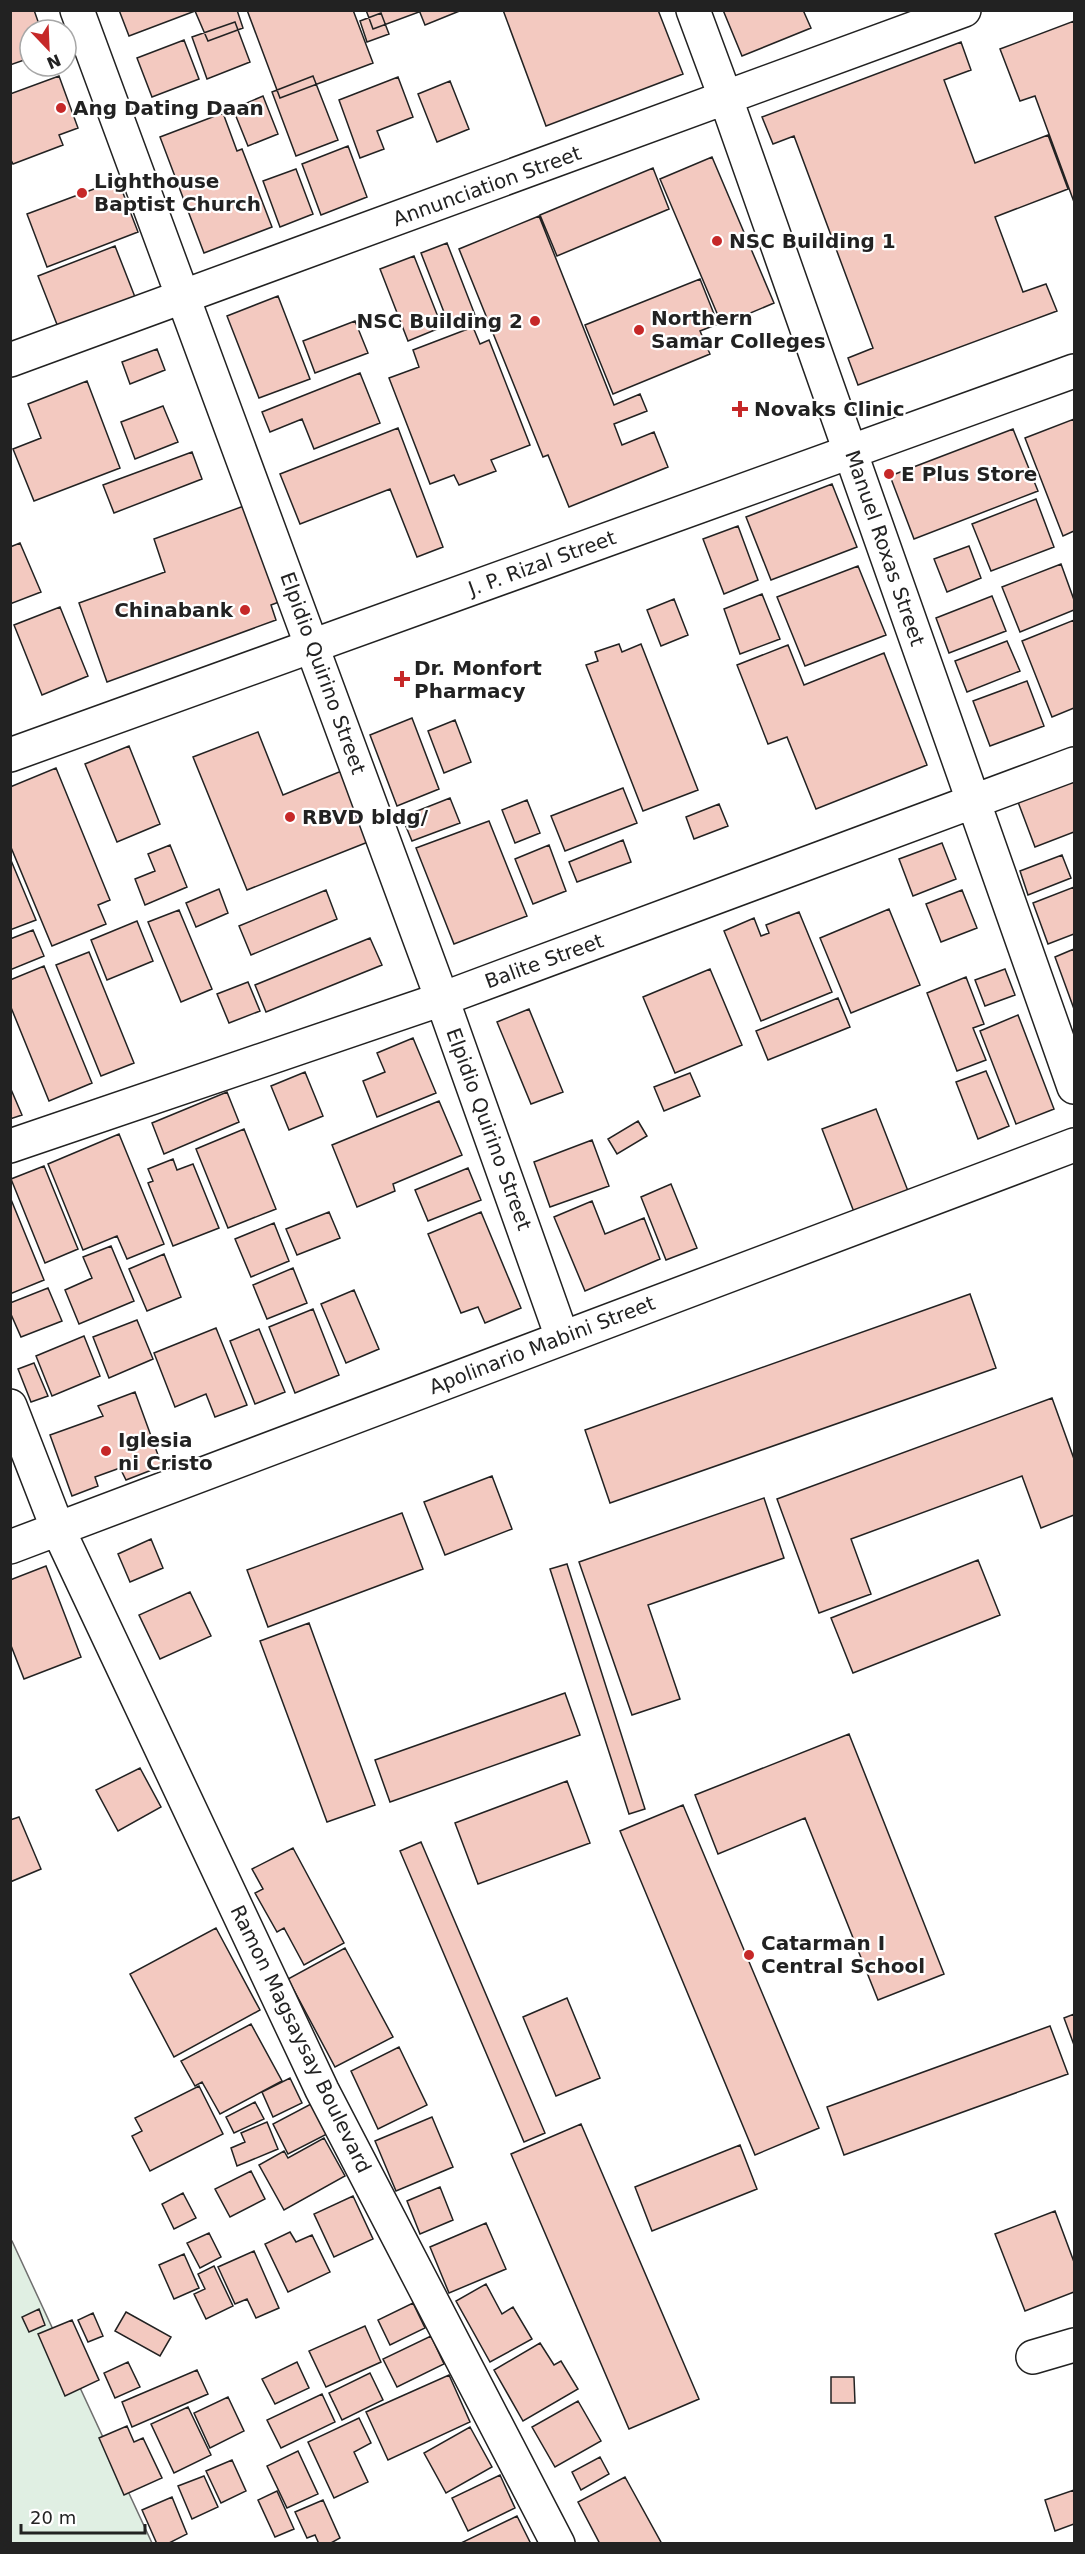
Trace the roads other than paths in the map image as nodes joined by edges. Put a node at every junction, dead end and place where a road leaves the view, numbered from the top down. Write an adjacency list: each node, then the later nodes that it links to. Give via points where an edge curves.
1 (77, 10): 5 (street, Elpidio Quirino Street)
2 (693, 10): 4 (street, Manuel Roxas Street)
3 (964, 10): 4 (street, Annunciation Street)
4 (726, 99): 5 (street, Annunciation Street); 8 (street, Manuel Roxas Street)
5 (184, 296): 6 (street, Annunciation Street); 9 (street, Elpidio Quirino Street)
6 (10, 360)
7 (1074, 371): 8 (street, J. P. Rizal Street)
8 (850, 452): 9 (street, J. P. Rizal Street); 12 (street, Manuel Roxas Street)
9 (313, 645): 10 (street, J. P. Rizal Street); 13 (street, Elpidio Quirino Street)
10 (10, 754)
11 (1074, 764): 12 (street, Balite Street)
12 (974, 801): 13 (street, Balite Street); 14 (street, Manuel Roxas Street)
13 (442, 999): 16 (street, Balite Street); 17 (street, Elpidio Quirino Street)
14 (1074, 1087)
15 (1074, 1145): 17 (street, Apolinario Mabini Street)
16 (10, 1146)
17 (562, 1337): 19 (street, Apolinario Mabini Street)
18 (10, 1406): 19 (street, Ramon Magsaysay Boulevard)
19 (57, 1527): 20 (street, Apolinario Mabini Street); 23 (street, Ramon Magsaysay Boulevard, via 322,2090)
20 (10, 1547)
21 (1074, 2345): 22 (street)
22 (1033, 2357)
23 (558, 2544)

